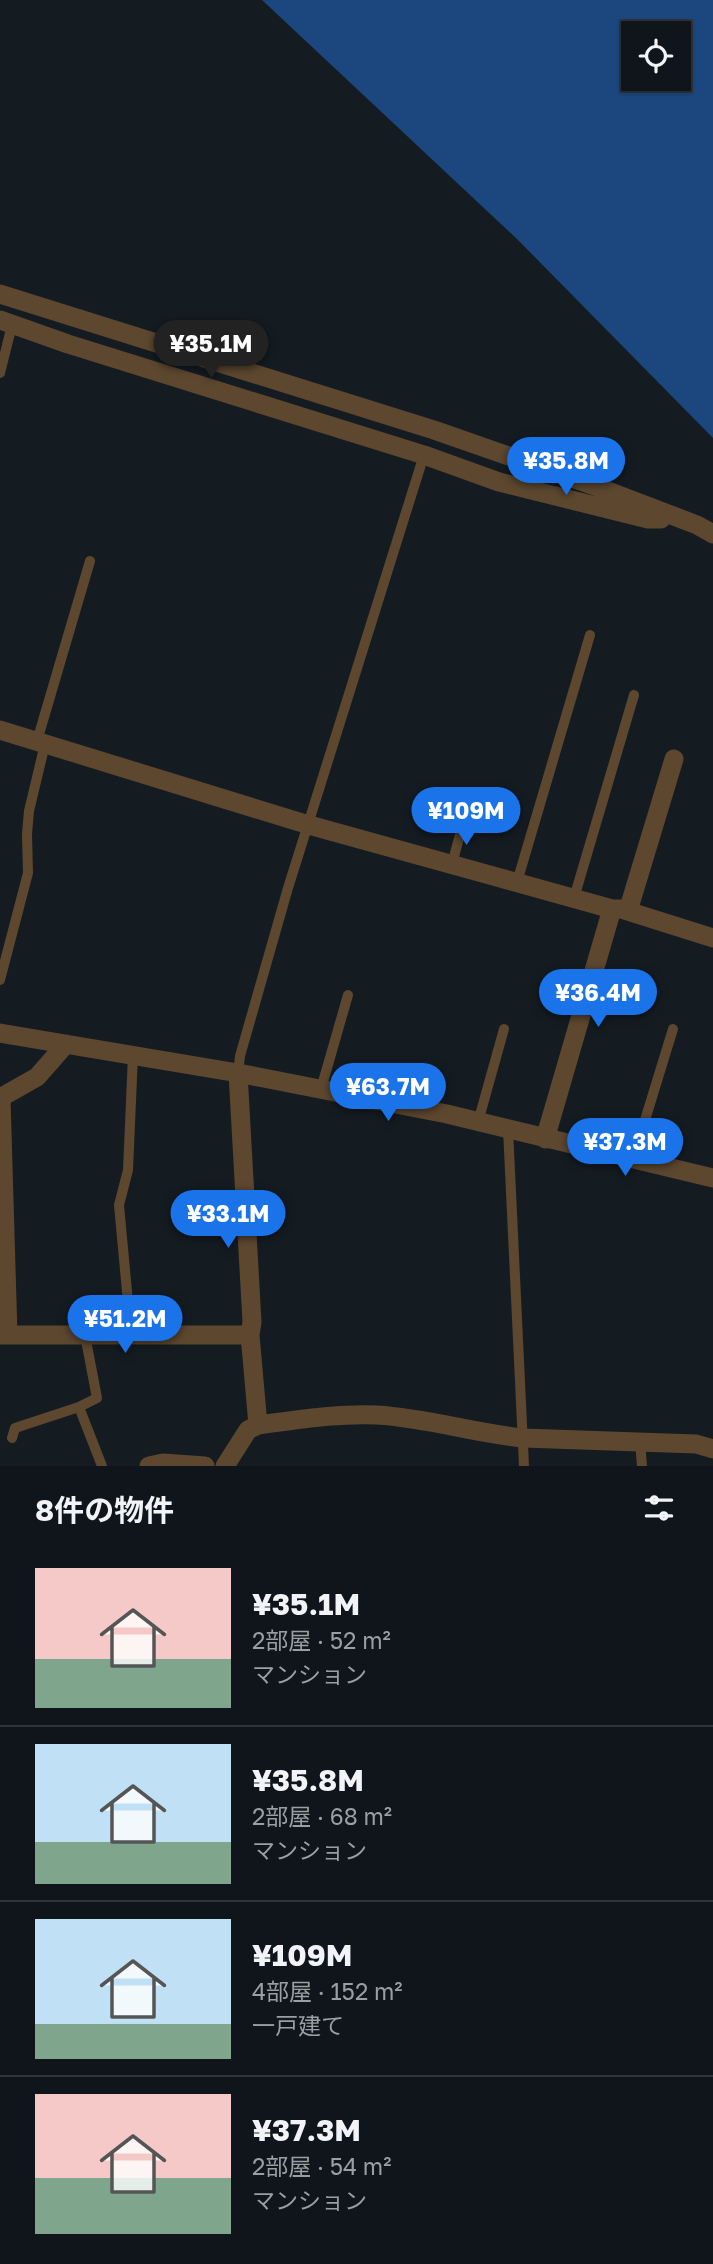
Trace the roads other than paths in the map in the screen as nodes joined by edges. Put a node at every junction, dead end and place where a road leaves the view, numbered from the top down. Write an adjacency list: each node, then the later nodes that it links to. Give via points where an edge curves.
1 (0, 294): 5 (street, via 434,429)
2 (6, 322): 3 (lane); 4 (street)
3 (0, 373)
4 (424, 455): 5 (street, via 499,482 648,519); 14 (lane)
5 (674, 516): 6 (street)
6 (713, 534)
7 (90, 561): 11 (lane)
8 (590, 635): 16 (lane)
9 (634, 695): 17 (lane)
10 (0, 730): 11 (street)
11 (41, 743): 14 (street); 20 (lane, via 29,811 28,873)
12 (674, 759): 18 (street)
13 (470, 798): 15 (lane)
14 (309, 824): 15 (street); 27 (lane)
15 (452, 864): 16 (street)
16 (517, 882): 17 (street)
17 (574, 898): 18 (street)
18 (620, 910): 19 (street); 32 (street)
19 (713, 938)
20 (0, 980)
21 (348, 995): 28 (lane)
22 (504, 1029): 30 (lane)
23 (673, 1029): 33 (lane)
24 (0, 1033): 25 (street)
25 (66, 1044): 26 (street); 29 (street, via 37,1077)
26 (133, 1055): 27 (street); 37 (lane, via 128,1170 119,1205)
27 (238, 1073): 28 (street); 38 (street)
28 (321, 1089): 30 (street)
29 (0, 1098): 35 (street)
30 (478, 1122): 31 (street)
31 (508, 1129): 32 (street); 42 (lane)
32 (545, 1139): 33 (street)
33 (633, 1160): 34 (street)
34 (713, 1178)
35 (4, 1335): 36 (street)
36 (85, 1335): 37 (street); 39 (lane, via 97,1398)
37 (131, 1335): 38 (street)
38 (250, 1335): 40 (street)
39 (79, 1407): 41 (lane, via 15,1428); 45 (lane)
40 (258, 1424): 42 (street, via 377,1415); 48 (street, via 248,1430)
41 (12, 1438)
42 (523, 1438): 43 (street); 49 (lane)
43 (640, 1441): 44 (street); 50 (lane)
44 (713, 1449)
45 (102, 1466)
46 (149, 1466): 47 (street)
47 (205, 1466)
48 (225, 1466)
49 (524, 1466)
50 (642, 1466)

